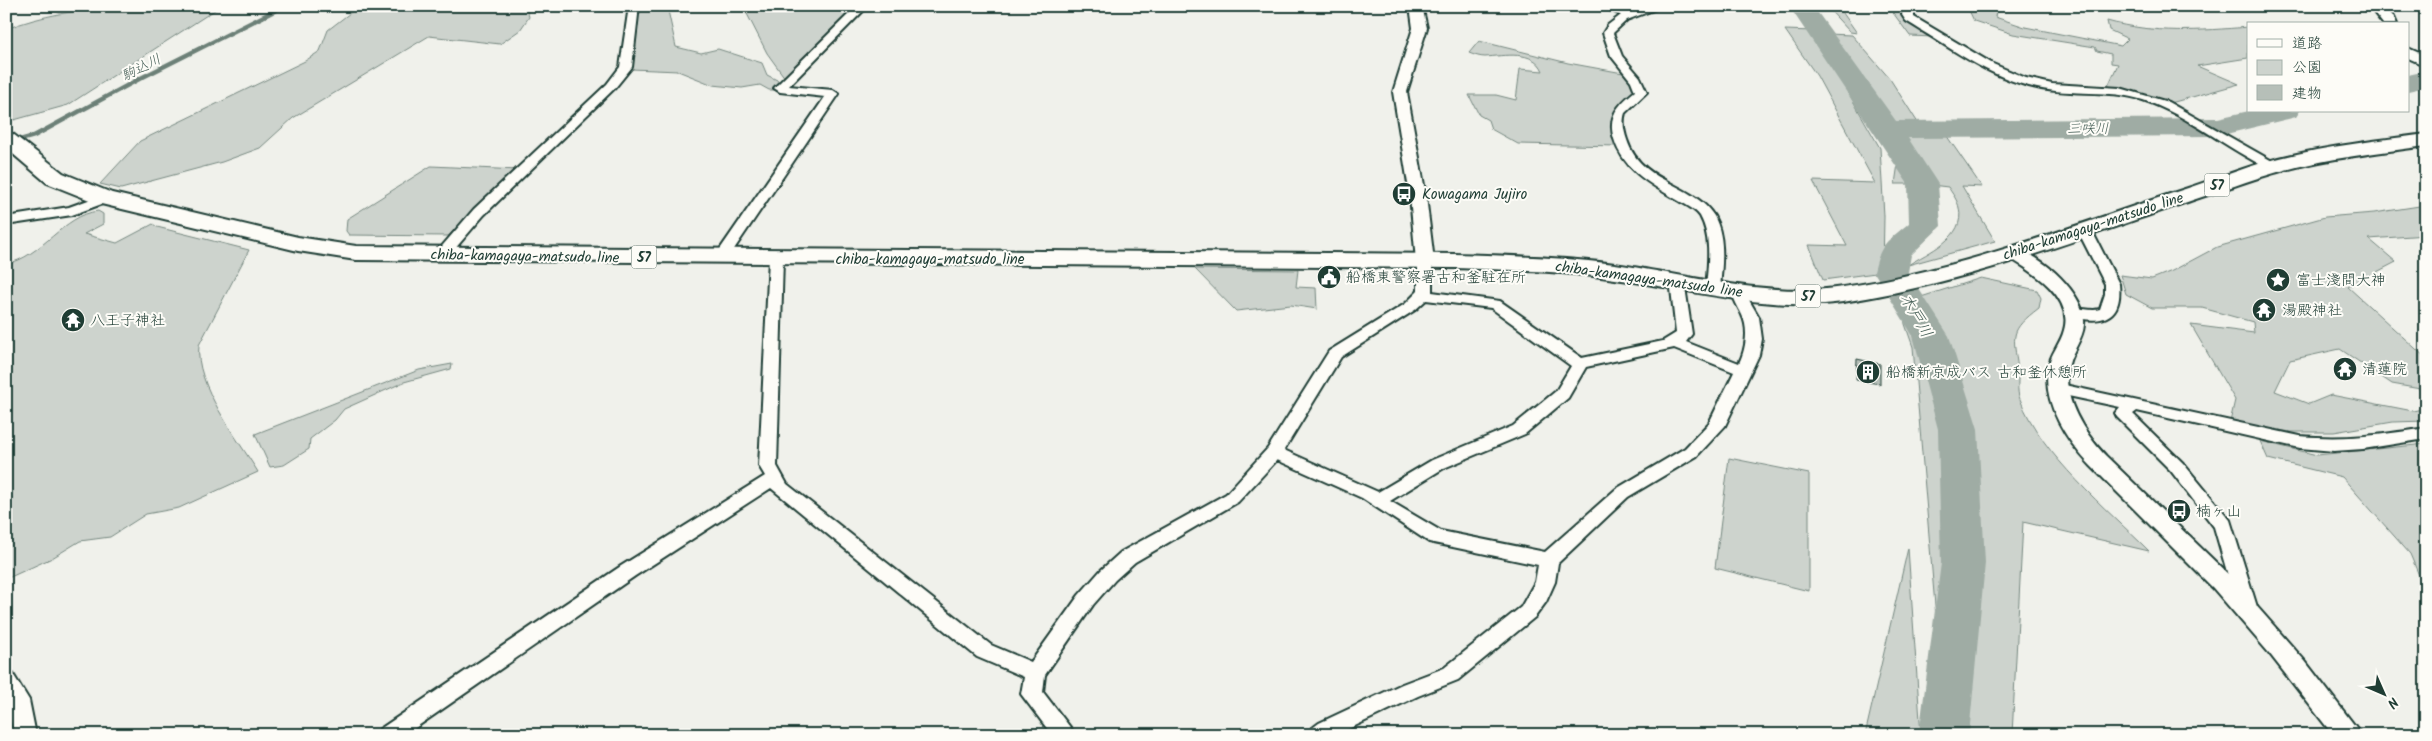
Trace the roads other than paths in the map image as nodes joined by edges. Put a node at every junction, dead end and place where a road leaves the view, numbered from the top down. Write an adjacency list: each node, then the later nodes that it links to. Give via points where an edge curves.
1 (634, 6): 19 (street, via 626,67 611,86 480,212)
2 (862, 6): 20 (street, via 780,88 833,94)
3 (1416, 6): 22 (street, via 1420,28 1400,92)
4 (1604, 6): 8 (street)
5 (1659, 6): 8 (street)
6 (1909, 6): 14 (street, via 1907,15 1910,19 2010,77 2040,85 2124,92 2167,106)
7 (2375, 6): 9 (street)
8 (1631, 15): 25 (street, via 1611,27 1608,33 1622,64 1640,82 1641,92 1618,117 1623,146 1632,162 1702,208 1708,216 1716,242)
9 (2390, 22)
10 (2410, 53): 11 (street)
11 (2426, 62)
12 (2426, 140): 14 (main road, chiba-kamagaya-matsudo line / 57)
13 (14, 145): 15 (main road, chiba-kamagaya-matsudo line / 57, via 54,178)
14 (2274, 166): 17 (main road, chiba-kamagaya-matsudo line / 57)
15 (105, 198): 16 (street, via 72,211); 19 (main road, chiba-kamagaya-matsudo line / 57, via 298,244 356,253)
16 (6, 221)
17 (2084, 229): 18 (main road, chiba-kamagaya-matsudo line / 57); 28 (street, via 2107,273 2113,294 2107,312 2096,316)
18 (2014, 253): 24 (main road, chiba-kamagaya-matsudo line / 57); 28 (street, via 2053,282 2070,302)
19 (442, 255): 20 (main road, chiba-kamagaya-matsudo line / 57)
20 (721, 258): 21 (main road, chiba-kamagaya-matsudo line / 57)
21 (776, 258): 22 (main road, chiba-kamagaya-matsudo line / 57); 36 (street, via 768,466)
22 (1426, 261): 23 (main road, chiba-kamagaya-matsudo line / 57, via 1553,265); 27 (street, via 1425,291)
23 (1677, 280): 25 (main road, chiba-kamagaya-matsudo line / 57); 29 (street, via 1684,334)
24 (1907, 282): 26 (main road, chiba-kamagaya-matsudo line / 57, via 1820,296)
25 (1713, 288): 26 (main road, chiba-kamagaya-matsudo line / 57)
26 (1740, 292): 31 (street, via 1753,324 1754,339)
27 (1422, 295): 30 (street, via 1498,305); 35 (street, via 1410,307 1335,354)
28 (2074, 313): 32 (street, via 2075,325 2058,369)
29 (1674, 343): 30 (street); 31 (street)
30 (1579, 364): 37 (street, via 1562,394 1519,430 1438,464)
31 (1743, 370): 38 (street, via 1722,417 1710,434 1691,452 1622,493)
32 (2060, 389): 33 (street); 39 (street, via 2072,427 2095,457 2202,561)
33 (2136, 405): 34 (street, via 2300,442 2363,443); 39 (street, via 2123,413 2176,467 2223,526)
34 (2426, 433)
35 (1274, 452): 37 (street); 40 (street, via 1232,498 1122,563 1086,600)
36 (775, 478): 40 (street, via 780,488 984,651); 43 (street, via 591,594)
37 (1378, 500): 38 (street, via 1436,537)
38 (1549, 560): 45 (street, via 1545,582 1528,612 1451,674 1410,690)
39 (2249, 612): 46 (street)
40 (1035, 673): 44 (street, via 1032,694)
41 (6, 680): 42 (street, via 18,700)
42 (25, 735)
43 (388, 735)
44 (1065, 735)
45 (1319, 735)
46 (2349, 735)

